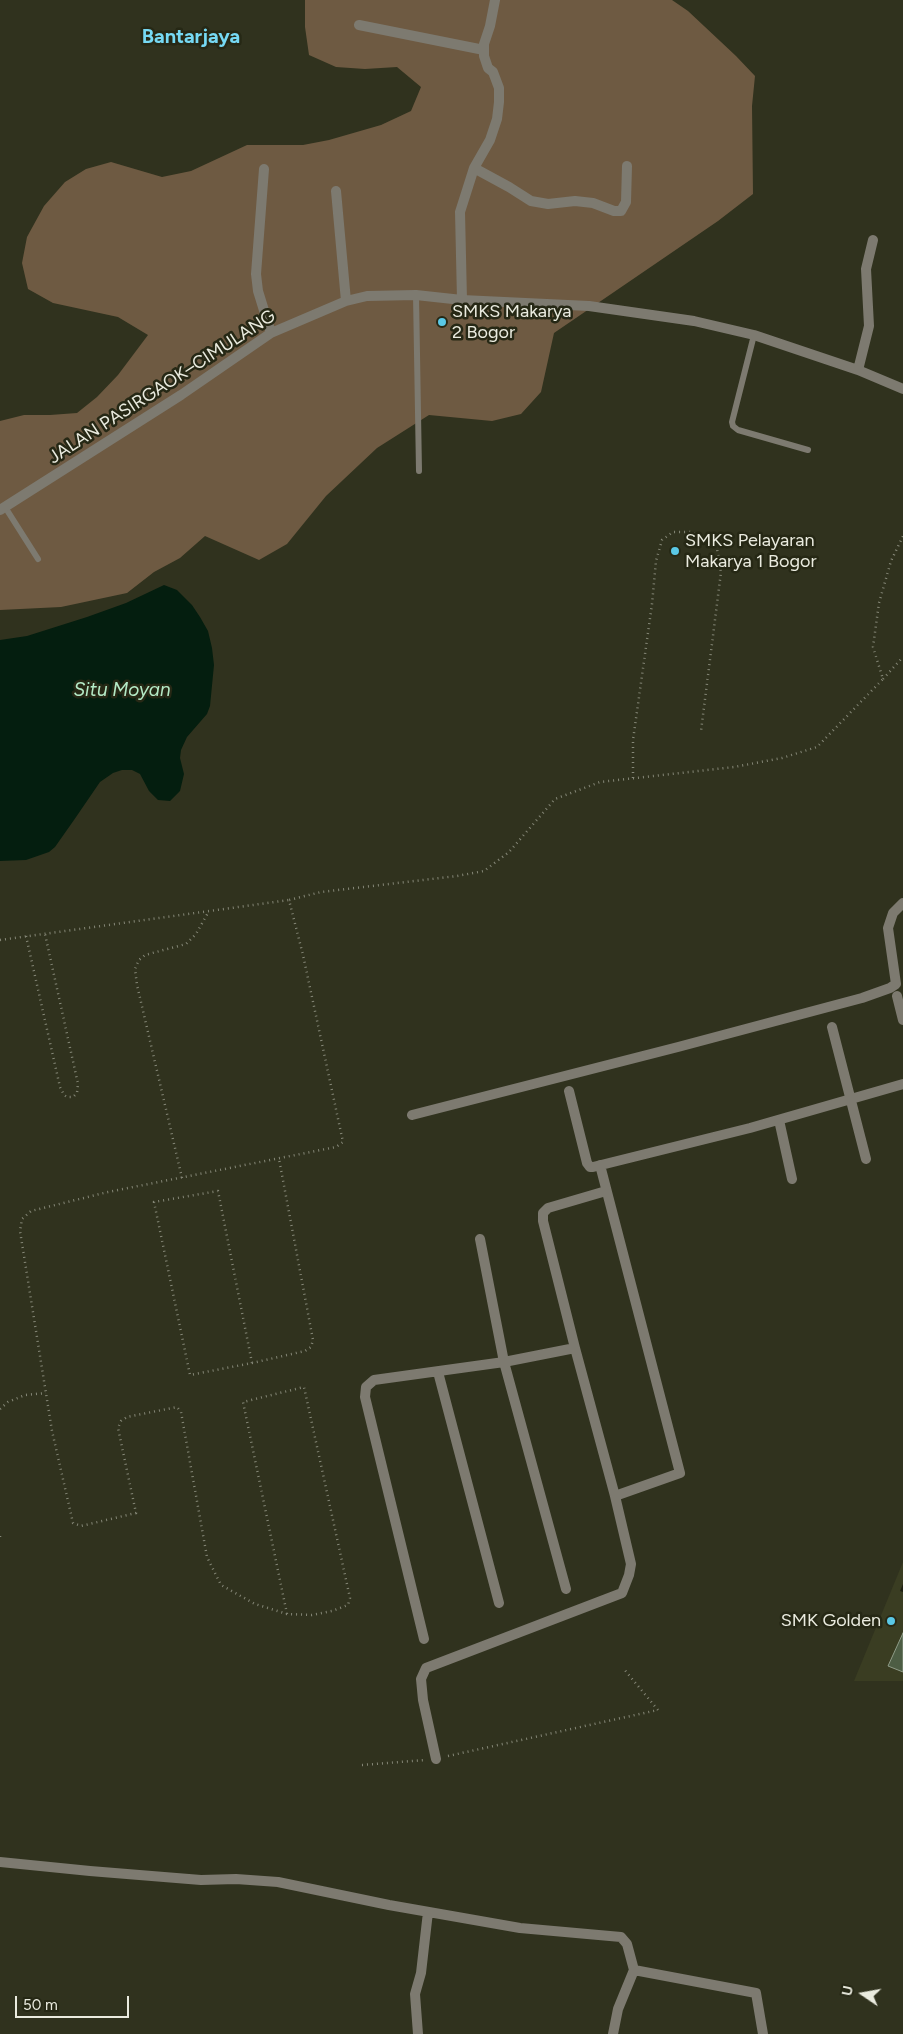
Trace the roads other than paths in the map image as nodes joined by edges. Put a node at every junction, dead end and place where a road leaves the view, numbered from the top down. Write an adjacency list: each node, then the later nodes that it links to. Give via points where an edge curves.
1 (495, 0): 3 (street)
2 (359, 25): 3 (street)
3 (484, 50): 5 (street, via 488,68 499,88 499,102 490,140)
4 (627, 166): 5 (street, via 626,202 621,210 614,211 593,203 531,201)
5 (474, 168): 11 (street, via 460,212)
6 (264, 169): 12 (street, via 256,274)
7 (336, 191): 10 (street)
8 (872, 240): 14 (street, via 866,269 869,326)
9 (416, 295): 10 (street, JALAN PASIRGAOK–CIMULANG); 11 (street, JALAN PASIRGAOK–CIMULANG); 17 (lane)
10 (346, 300): 12 (street, JALAN PASIRGAOK–CIMULANG)
11 (462, 300): 13 (street, JALAN PASIRGAOK–CIMULANG, via 589,306 694,321)
12 (271, 332): 18 (street, JALAN PASIRGAOK–CIMULANG, via 181,395)
13 (754, 335): 14 (street, JALAN PASIRGAOK–CIMULANG); 16 (lane, via 733,426)
14 (858, 370): 15 (street, JALAN PASIRGAOK–CIMULANG)
15 (903, 389)
16 (808, 450)
17 (419, 471)
18 (3, 509): 19 (lane)
19 (38, 559)
20 (903, 903): 27 (street, via 893,913 888,928 896,984 890,988 669,1050)
21 (897, 996): 22 (street)
22 (903, 1020)
23 (832, 1027): 26 (street)
24 (903, 1084): 26 (street)
25 (569, 1091): 30 (street, via 587,1163 590,1167)
26 (850, 1101): 28 (street); 29 (street)
27 (412, 1115)
28 (779, 1120): 30 (street); 31 (street)
29 (866, 1159)
30 (600, 1165): 32 (street)
31 (792, 1179)
32 (606, 1191): 34 (street, via 543,1213); 37 (street, via 680,1473)
33 (480, 1239): 35 (street)
34 (575, 1348): 35 (street); 37 (street)
35 (504, 1362): 36 (street); 38 (street)
36 (438, 1372): 39 (street); 40 (street, via 374,1380 366,1387 365,1398)
37 (616, 1496): 41 (street, via 632,1564 622,1593 426,1668 421,1680 423,1700)
38 (566, 1588)
39 (499, 1604)
40 (424, 1639)
41 (436, 1759)
42 (0, 1862): 43 (street, via 201,1880 278,1882)
43 (428, 1912): 44 (street, via 520,1928 621,1937 627,1944); 45 (street, via 415,1994)
44 (634, 1970): 46 (street, via 618,2009); 47 (street, via 756,1993)
45 (418, 2034)
46 (613, 2034)
47 (762, 2034)

